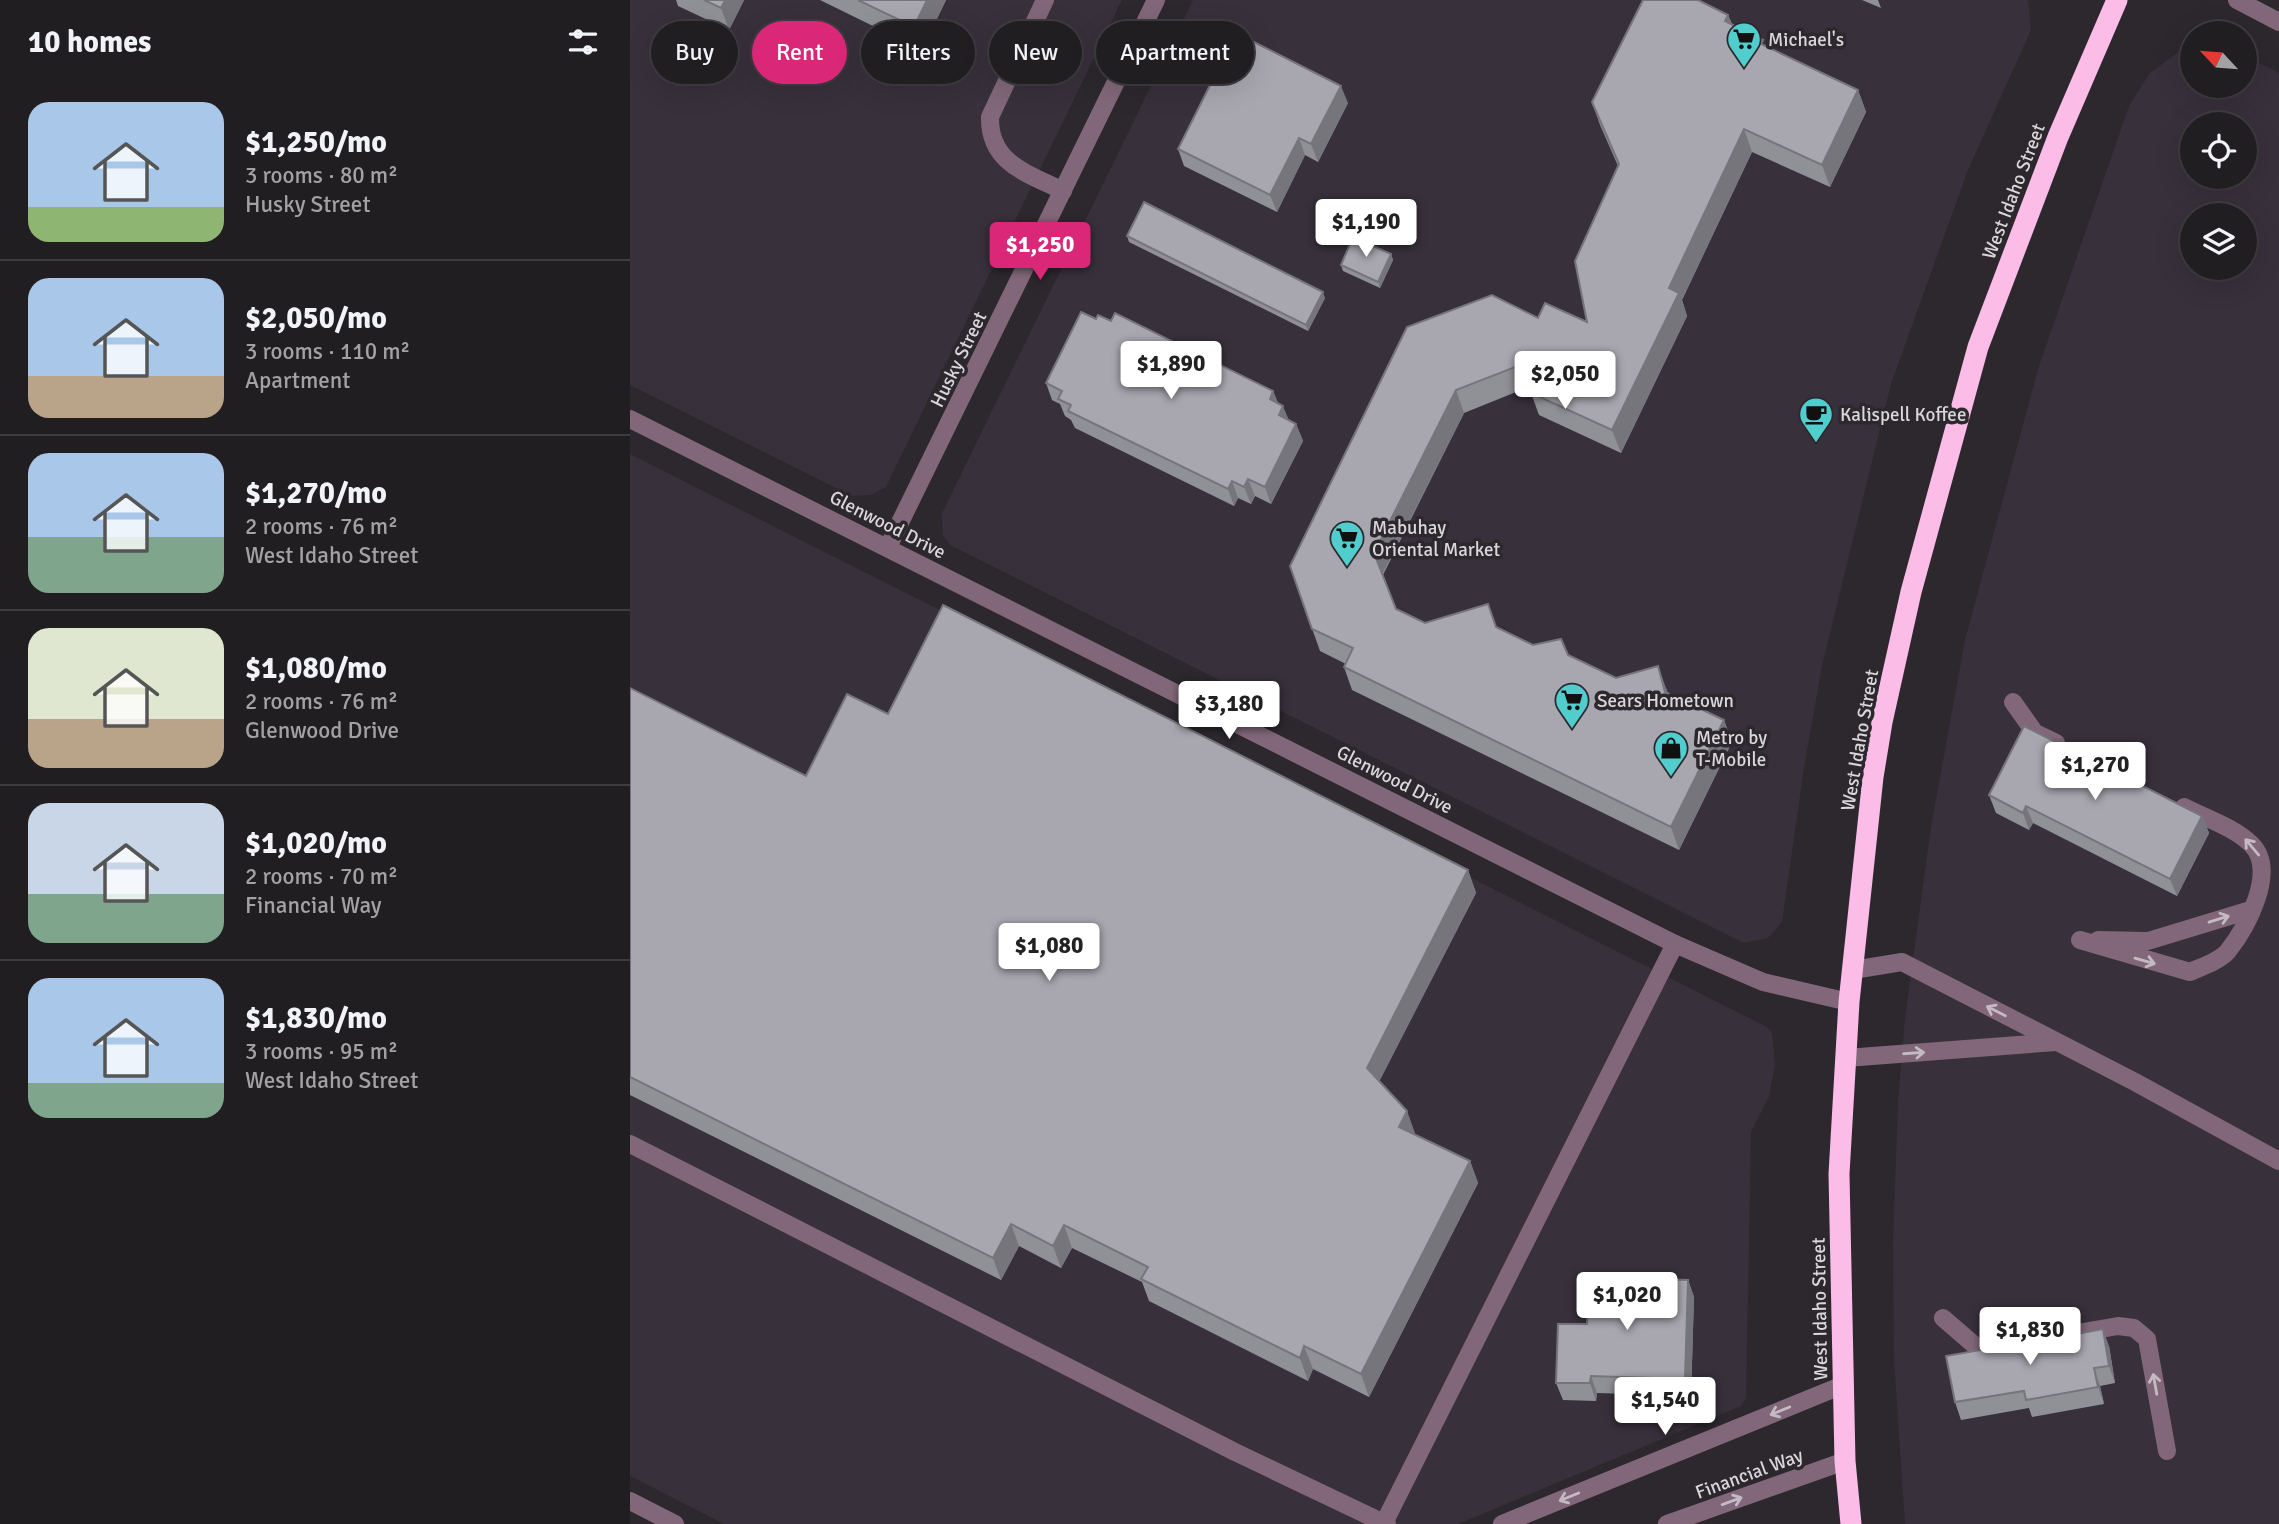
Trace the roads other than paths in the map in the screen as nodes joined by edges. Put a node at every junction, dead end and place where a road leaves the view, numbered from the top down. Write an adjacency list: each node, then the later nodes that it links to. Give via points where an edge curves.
1 (1045, 0): 6 (street, via 990,117 990,134 1008,162)
2 (1156, 0): 6 (street, Husky Street)
3 (2117, 0): 14 (highway, West Idaho Street, via 2039,184 1978,347 1948,448 1882,722)
4 (2237, 0): 5 (street)
5 (2279, 22)
6 (1063, 191): 8 (street, Husky Street)
7 (630, 419): 8 (street, Glenwood Drive)
8 (888, 547): 13 (street, Glenwood Drive)
9 (2013, 702): 10 (street, via 2035,733)
10 (2072, 751)
11 (2169, 800): 12 (street, one-way to 11, via 2259,895 2263,868 2252,845)
12 (2250, 909): 12 (street, via 2148,941 2080,940 2190,972 2227,953)
13 (1675, 944): 15 (street, Glenwood Drive, via 1763,982); 25 (street)
14 (1853, 970): 15 (highway, West Idaho Street); 16 (street, one-way to 14, via 1902,962)
15 (1849, 1002): 17 (highway, West Idaho Street)
16 (2056, 1042): 17 (street, one-way to 16); 19 (street)
17 (1846, 1058): 21 (highway, West Idaho Street, via 1839,1174)
18 (630, 1144): 25 (street, via 1235,1452)
19 (2279, 1161)
20 (1943, 1318): 22 (street, one-way to 20, via 2147,1339 2134,1328 2118,1326 1980,1350)
21 (1843, 1385): 23 (highway, West Idaho Street); 27 (street, one-way to 27)
22 (2167, 1451)
23 (1846, 1461): 28 (street, Financial Way, one-way to 23); 29 (highway, West Idaho Street)
24 (630, 1502): 26 (street)
25 (1385, 1523)
26 (675, 1524)
27 (1502, 1524)
28 (1668, 1524)
29 (1851, 1524)

